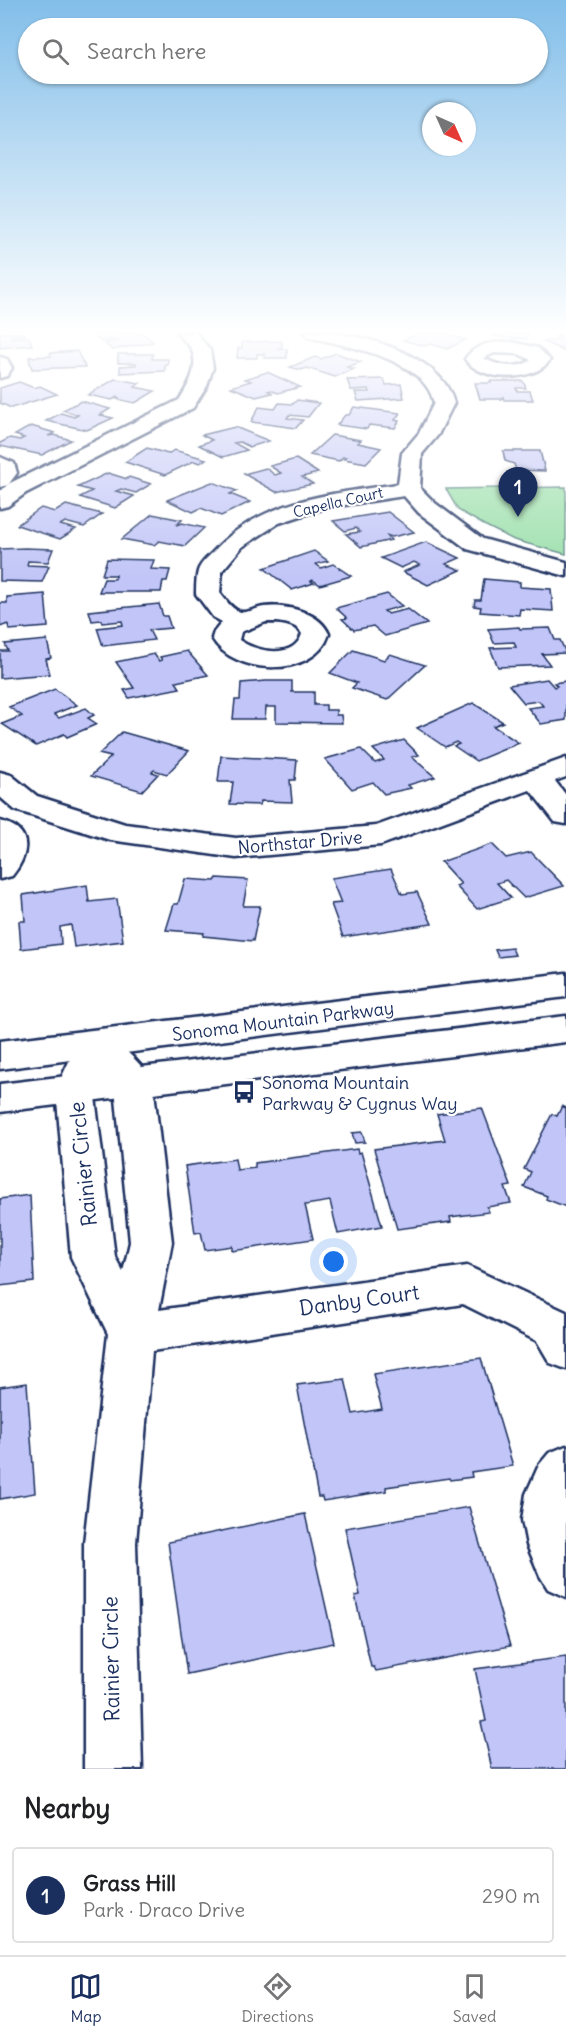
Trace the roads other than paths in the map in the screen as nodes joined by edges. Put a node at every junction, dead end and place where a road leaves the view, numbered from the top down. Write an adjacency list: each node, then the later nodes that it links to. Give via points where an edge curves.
1 (160, 416): 4 (street)
2 (438, 416): 5 (street, via 412,453)
3 (0, 463): 4 (street, via 6,468)
4 (6, 484): 6 (street)
5 (409, 489): 7 (street, via 427,508 476,544); 8 (street, Capella Court, via 322,502 271,518 234,542 210,570 208,594 222,612)
6 (0, 501)
7 (566, 569)
8 (239, 621)
9 (566, 767): 10 (street, Northstar Drive)
10 (537, 779): 12 (street); 13 (street, Northstar Drive, via 381,835 236,848 121,832); 14 (street)
11 (0, 781): 13 (street, Northstar Drive)
12 (566, 792)
13 (26, 803): 15 (street)
14 (566, 815)
15 (0, 823)
16 (0, 830): 17 (street, via 11,843 11,852)
17 (0, 869)
18 (566, 985): 20 (street, Sonoma Mountain Parkway)
19 (566, 1029): 22 (street)
20 (94, 1045): 21 (street, Sonoma Mountain Parkway); 22 (street); 23 (street, Rainier Circle)
21 (0, 1055)
22 (134, 1083): 23 (street); 25 (street, Rainier Circle, via 151,1242)
23 (75, 1089): 24 (street); 25 (street, Rainier Circle, via 93,1257)
24 (0, 1098)
25 (131, 1334): 26 (street, Danby Court, via 466,1285 553,1327); 29 (street, Rainier Circle, via 110,1543)
26 (566, 1349)
27 (566, 1469): 28 (street, via 554,1483 547,1506 547,1531)
28 (566, 1571)
29 (113, 1769)

